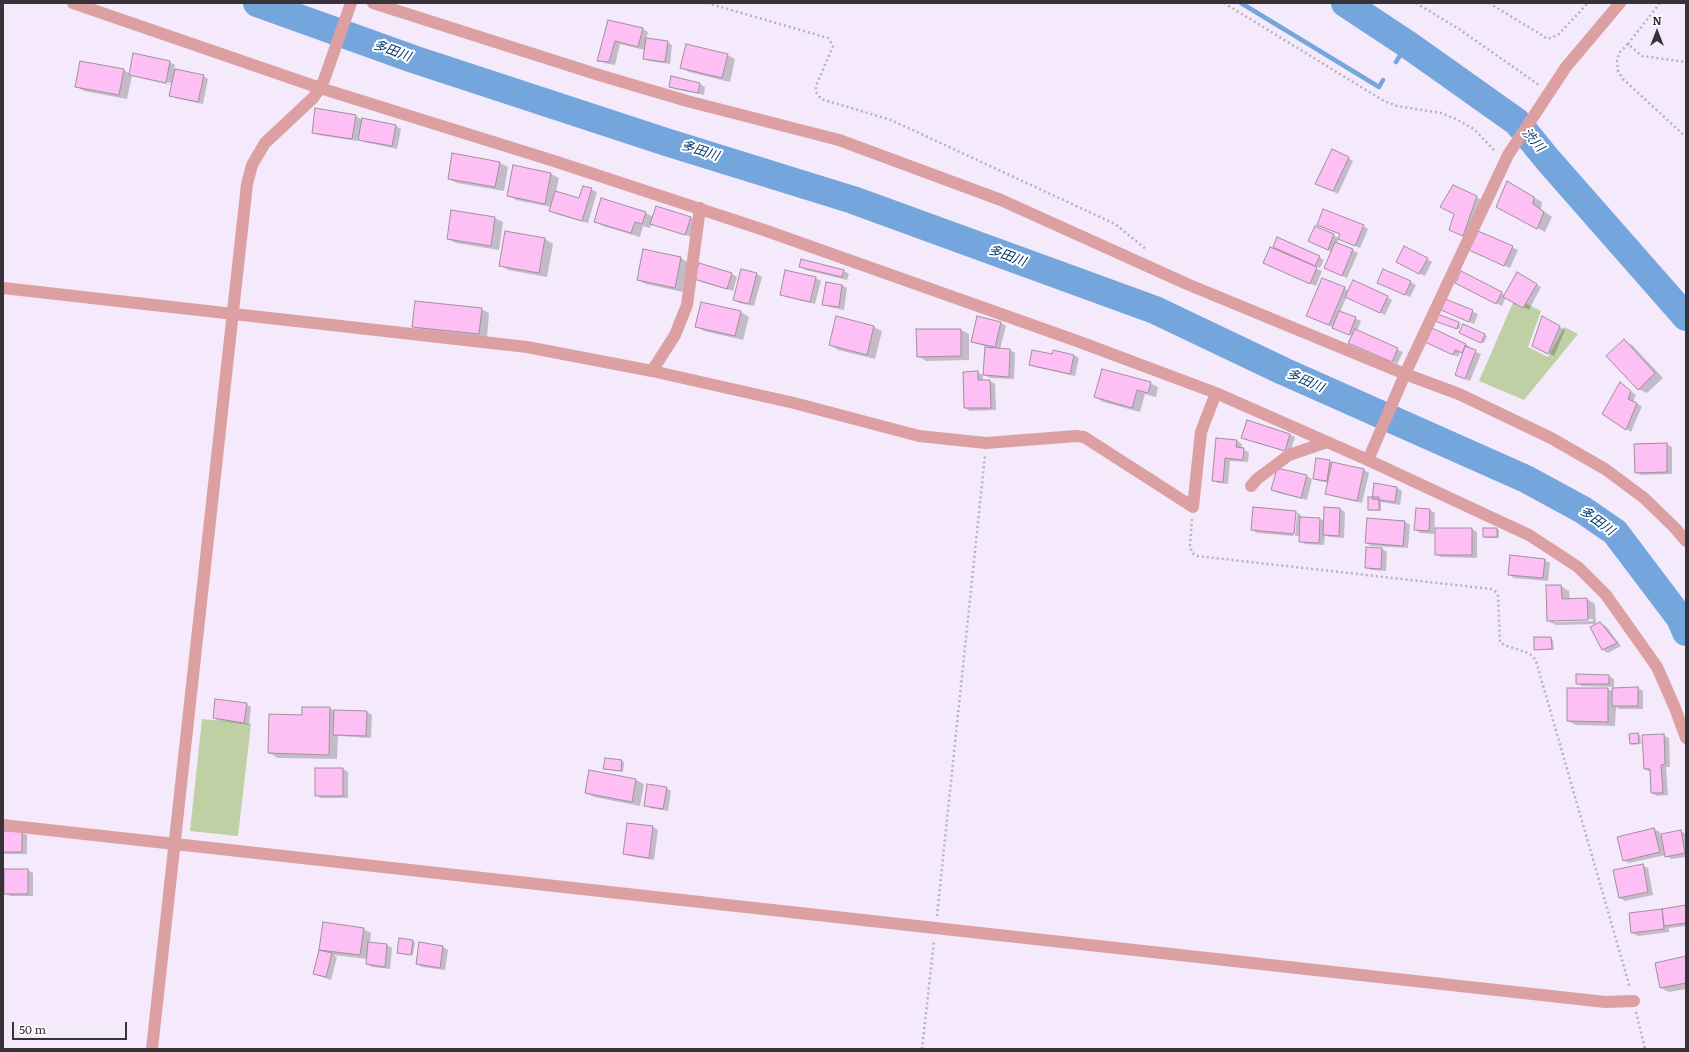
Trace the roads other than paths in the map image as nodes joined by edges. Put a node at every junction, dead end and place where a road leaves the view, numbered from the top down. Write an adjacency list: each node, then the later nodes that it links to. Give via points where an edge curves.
1 (73, 3): 5 (street)
2 (373, 3): 10 (street, via 599,75 839,140 1000,200)
3 (1620, 3): 10 (street, via 1566,67 1507,158)
4 (350, 4): 5 (street)
5 (322, 84): 6 (street); 8 (street, via 313,98 265,143 252,165 247,184)
6 (700, 208): 9 (street, via 687,305 675,335); 11 (street, via 1077,341)
7 (3, 288): 8 (street)
8 (232, 314): 9 (street, via 527,347); 18 (street)
9 (652, 371): 11 (street, via 794,403 919,436 986,443 1084,437 1193,507 1201,432)
10 (1404, 377): 13 (street); 15 (street, via 1459,394 1551,438 1605,468 1644,498)
11 (1216, 393): 12 (street)
12 (1327, 442): 13 (street); 14 (street, via 1289,455)
13 (1371, 455): 16 (street, via 1530,535 1578,567 1606,595 1657,667)
14 (1251, 486)
15 (1686, 541)
16 (1686, 738)
17 (3, 825): 18 (street)
18 (175, 844): 19 (street, via 1605,1002); 20 (street)
19 (1634, 1001)
20 (152, 1049)

